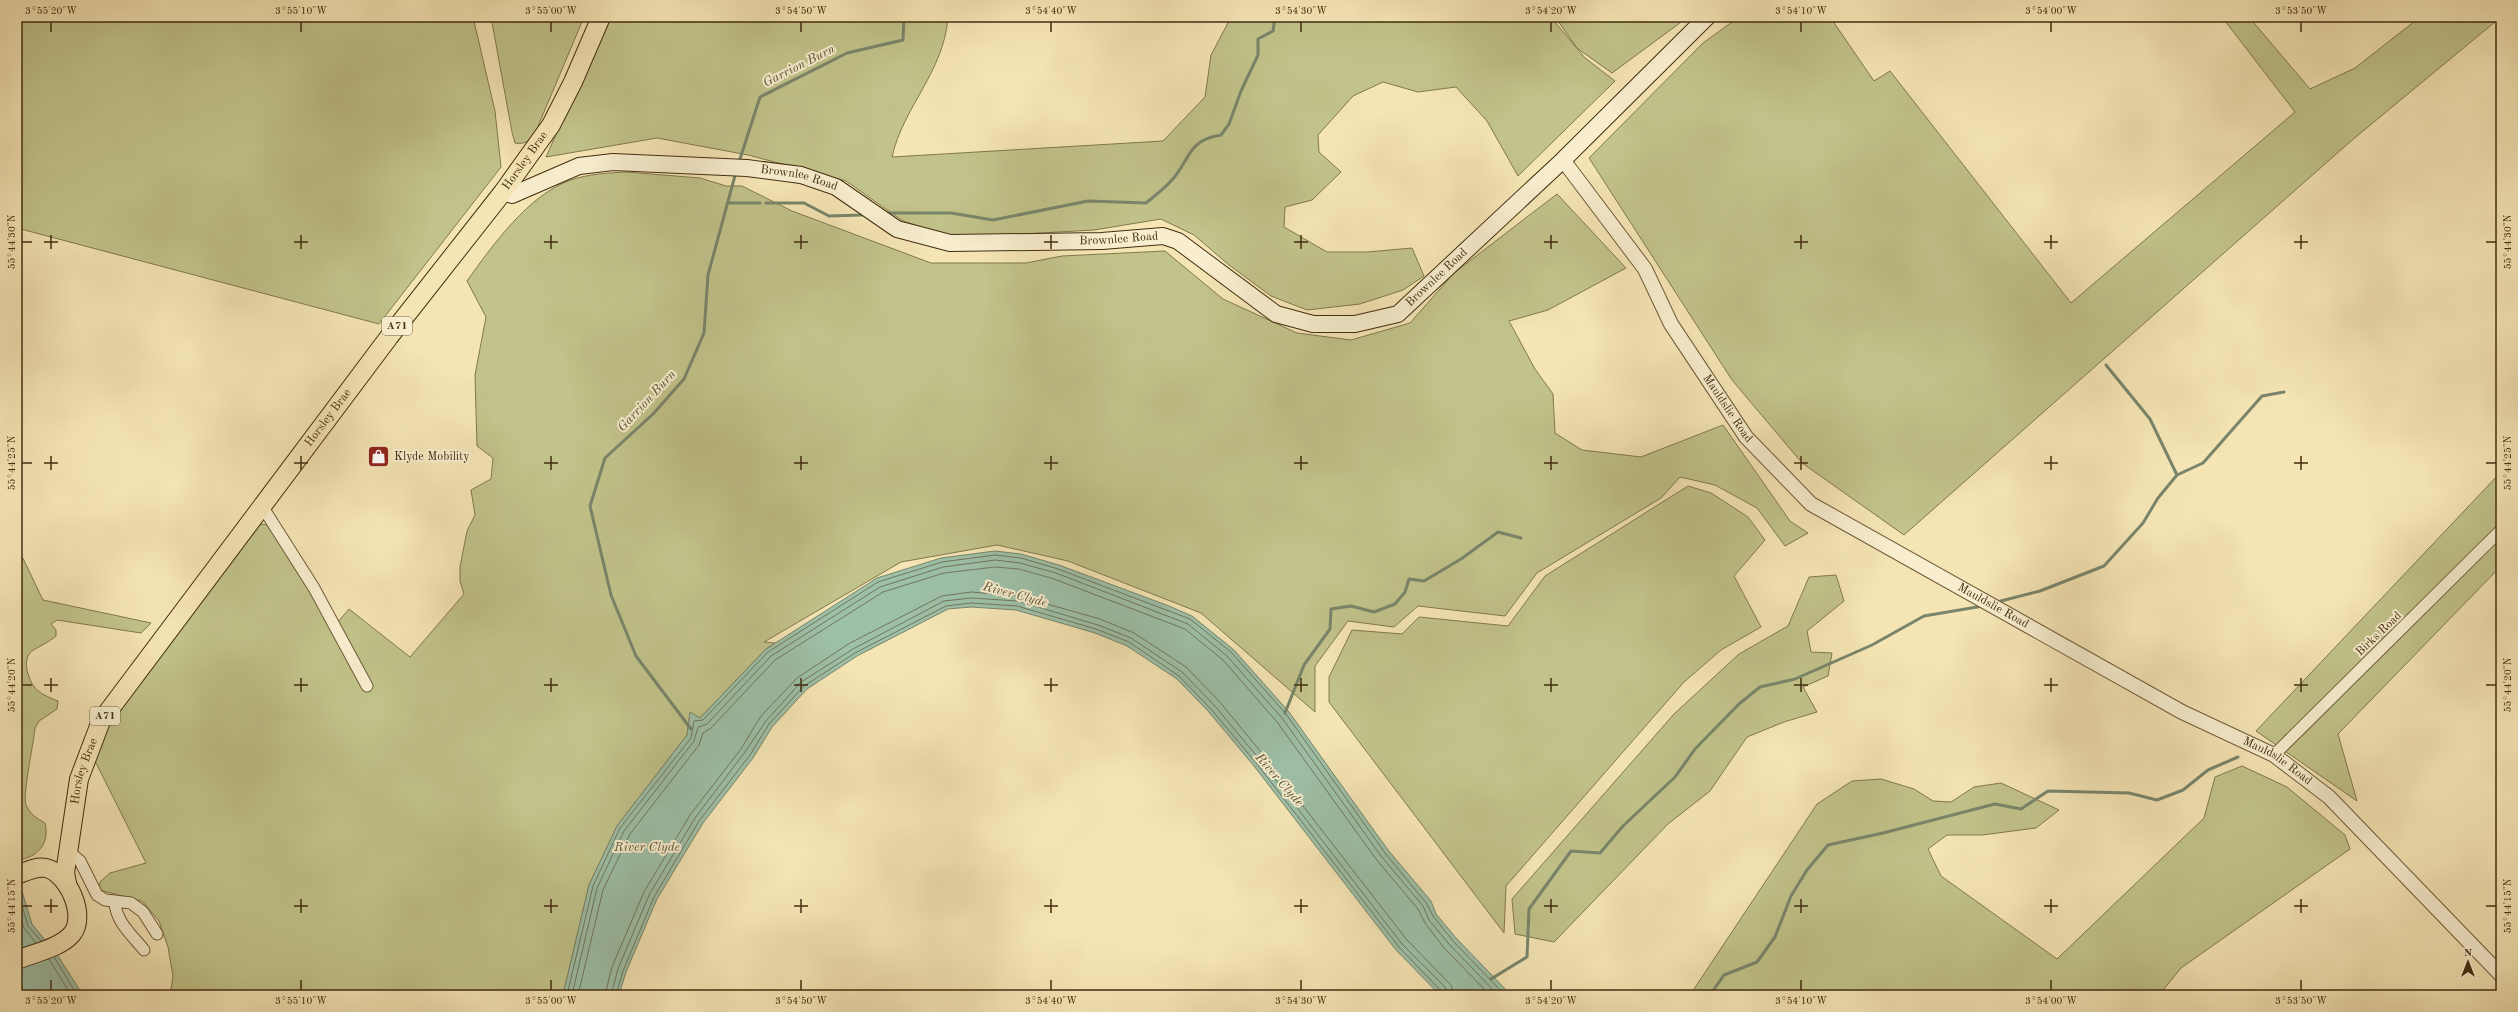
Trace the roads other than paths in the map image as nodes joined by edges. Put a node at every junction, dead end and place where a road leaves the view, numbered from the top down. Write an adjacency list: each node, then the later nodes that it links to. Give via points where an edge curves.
1 (601, 17): 4 (main road, Horsley Brae / A71, via 551,125)
2 (1707, 17): 3 (main road, Brownlee Road)
3 (1563, 160): 4 (main road, Brownlee Road, via 1398,314 1355,324 1313,324 1276,314 1178,241 1163,236 1102,241 950,243 897,229 836,187 801,176 747,168 613,162 579,166 512,195); 8 (street, Mauldslie Road, via 1645,269 1671,324 1746,438 1811,504 2182,712)
4 (503, 192): 5 (main road, Horsley Brae / A71, via 389,337)
5 (262, 506): 7 (street, via 314,588); 9 (main road, Horsley Brae / A71, via 102,721 79,779)
6 (2501, 530): 8 (street, Birks Road)
7 (368, 686)
8 (2274, 755): 18 (street, Mauldslie Road, via 2329,797)
9 (72, 826): 10 (main road, Horsley Brae / A71); 11 (main road, Horsley Brae / A71, via 52,859)
10 (68, 851): 13 (main road, Horsley Brae / A71, via 65,873); 14 (street, via 80,861 97,895 105,900)
11 (36, 868): 12 (main road, A71); 13 (main road, via 55,872)
12 (17, 875)
13 (67, 883): 17 (main road, A71, via 76,905 77,919 73,933 61,943)
14 (115, 901): 15 (street, via 131,903 143,912); 16 (street, via 116,913 120,920)
15 (157, 934)
16 (144, 950)
17 (17, 960)
18 (2501, 975)

